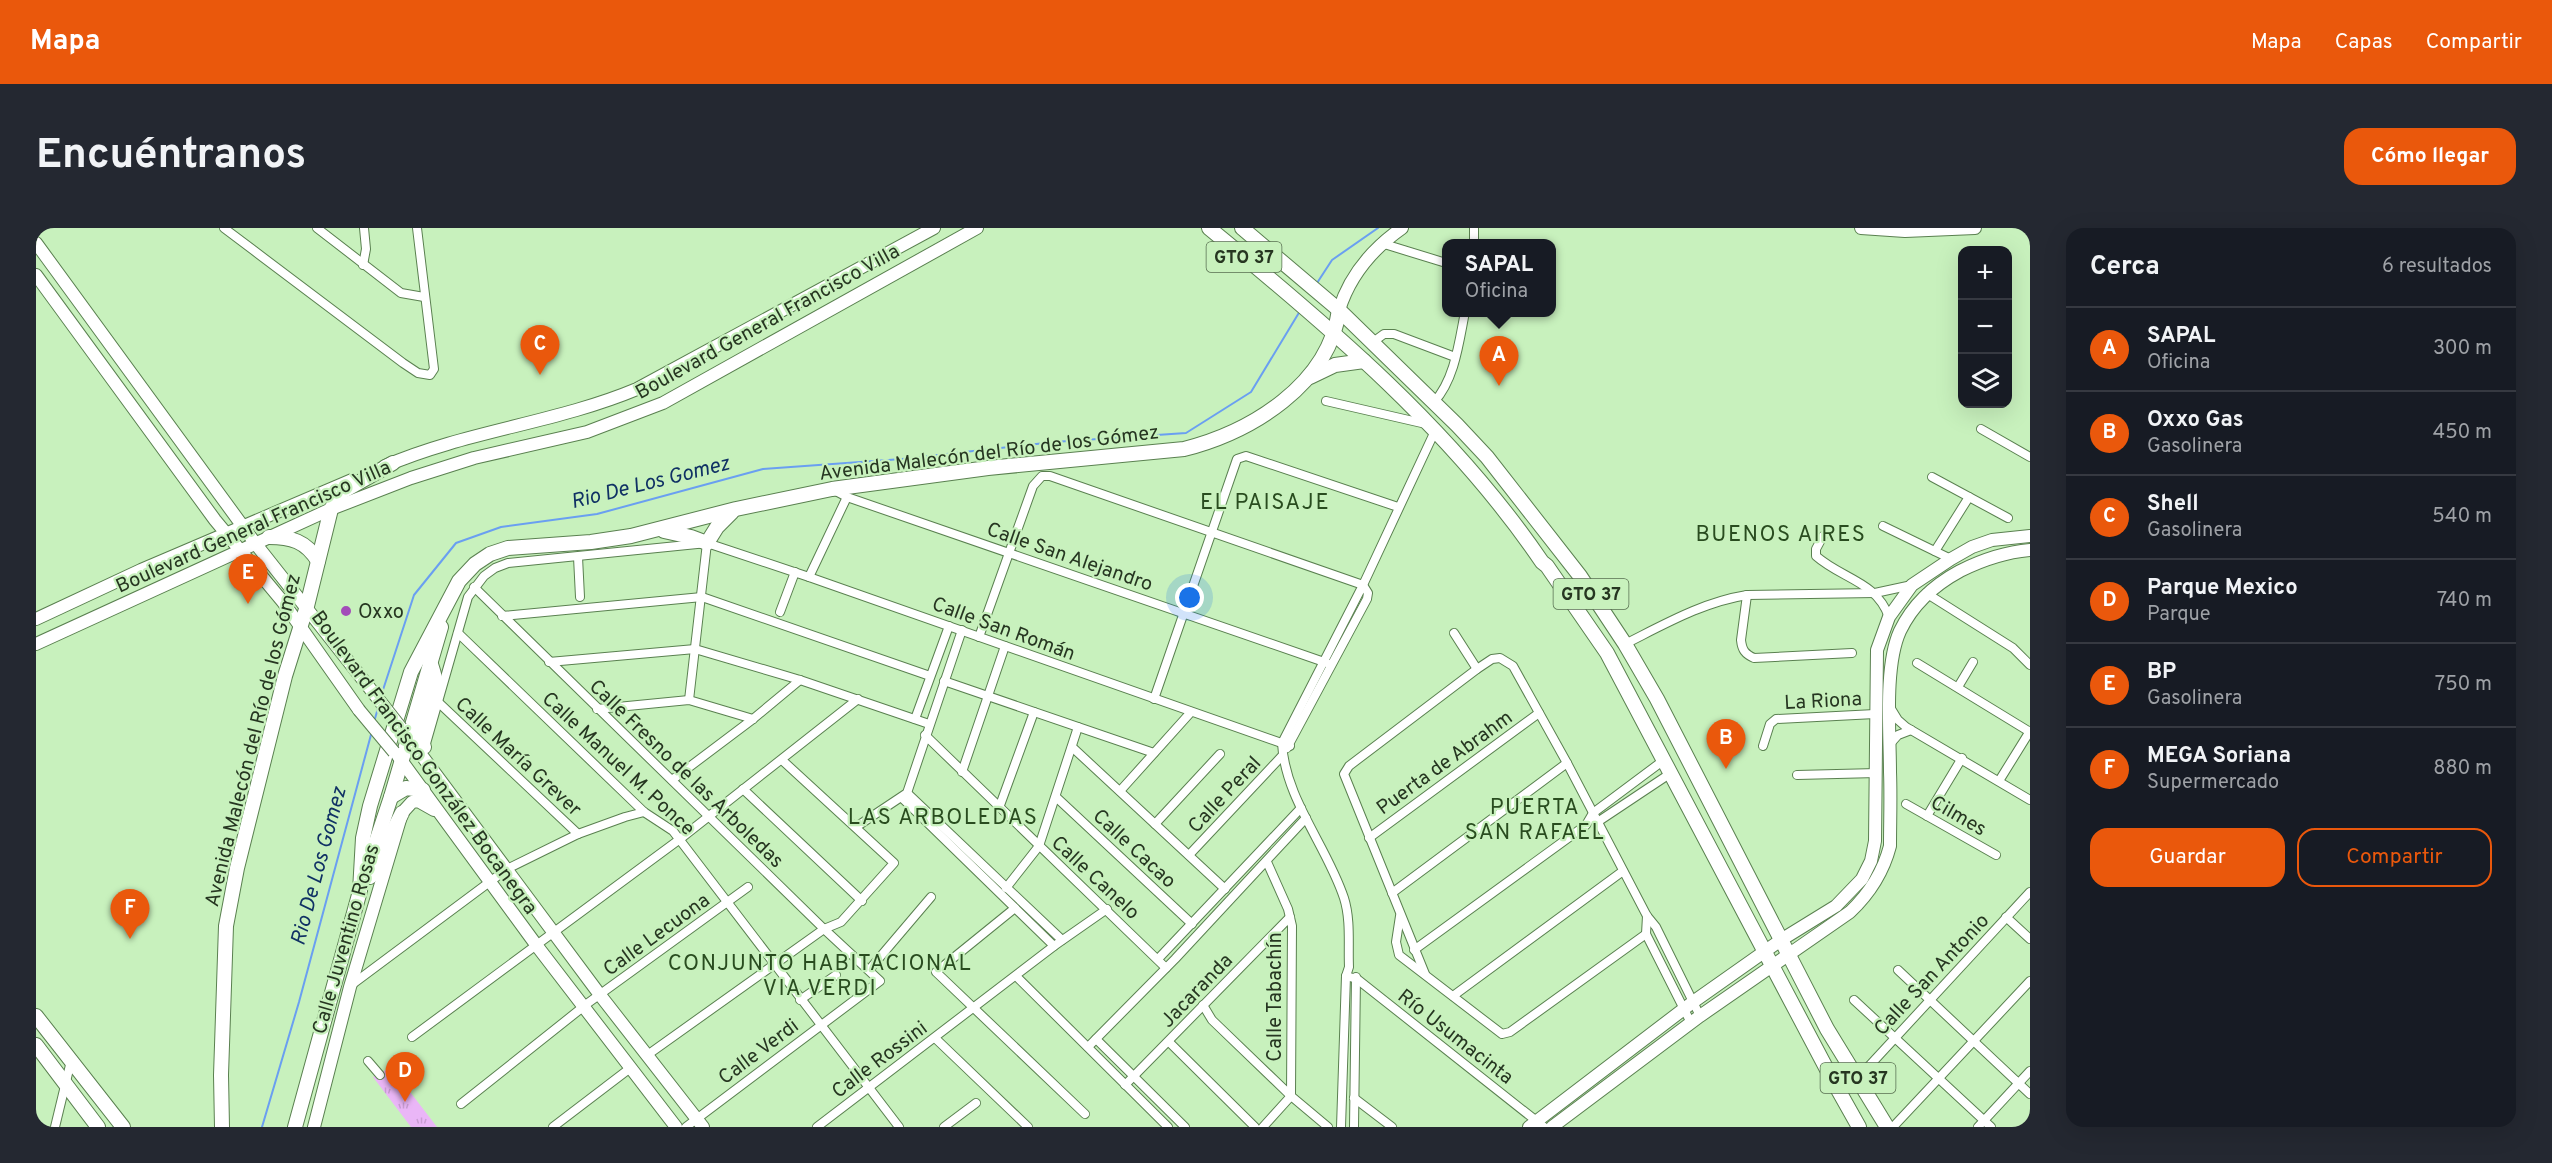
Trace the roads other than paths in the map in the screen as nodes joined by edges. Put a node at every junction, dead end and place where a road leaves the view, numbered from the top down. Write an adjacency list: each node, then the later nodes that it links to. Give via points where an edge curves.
1 (224, 228): 12 (street)
2 (316, 228): 16 (street)
3 (364, 228): 16 (street)
4 (417, 228): 18 (street)
5 (934, 228): 31 (main road, Boulevard General Francisco Villa, via 638,389 592,406 439,445)
6 (977, 228): 37 (main road, Boulevard General Francisco Villa, via 663,403 587,432 441,468)
7 (1209, 228): 21 (main road, GTO 37)
8 (1242, 228): 19 (main road, GTO 37)
9 (1402, 228): 14 (main road)
10 (1861, 228): 11 (main road)
11 (1975, 228)
12 (235, 231): 18 (street, via 403,363 418,373 430,375 434,369)
13 (36, 243): 42 (main road, Boulevard Francisco González Bocanegra)
14 (1381, 243): 15 (street); 19 (main road, via 1353,278)
15 (1442, 262)
16 (363, 264): 18 (street, via 401,292)
17 (36, 275): 40 (main road, Boulevard Francisco González Bocanegra)
18 (424, 297)
19 (1339, 310): 21 (main road); 22 (main road, GTO 37)
20 (1464, 317): 23 (street)
21 (1334, 332): 24 (main road, GTO 37); 25 (main road, via 1322,357)
22 (1373, 342): 23 (street, via 1384,334 1394,334); 27 (main road, GTO 37)
23 (1455, 357): 27 (street, via 1445,387)
24 (1364, 361): 25 (main road, via 1335,365); 28 (main road, GTO 37)
25 (1303, 381): 33 (main road, Avenida Malecón del Río de los Gómez, via 1250,425 1221,439 1184,449 988,468)
26 (1326, 401): 28 (street)
27 (1434, 402): 82 (main road, GTO 37, via 1481,450 1561,551)
28 (1432, 428): 36 (street); 127 (main road, GTO 37, via 1527,540 1578,609 1607,653)
29 (1981, 429): 30 (street)
30 (2030, 457)
31 (393, 463): 37 (main road, via 342,492); 42 (main road, Boulevard General Francisco Villa)
32 (1932, 477): 35 (street)
33 (832, 489): 34 (street, Calle San Alejandro); 38 (main road, Avenida Malecón del Río de los Gómez)
34 (847, 497): 54 (street, Calle San Alejandro); 59 (street)
35 (1969, 497): 39 (street); 53 (street)
36 (1398, 507): 45 (street, via 1241,456); 60 (street)
37 (331, 509): 48 (main road, Boulevard General Francisco Villa); 57 (main road, Avenida Malecón del Río de los Gómez)
38 (736, 509): 43 (main road, Avenida Malecón del Río de los Gómez); 50 (main road)
39 (2008, 518)
40 (215, 520): 44 (main road, Boulevard Francisco González Bocanegra); 49 (main road)
41 (1883, 526): 53 (street)
42 (244, 528): 44 (main road, Boulevard General Francisco Villa); 48 (main road, Boulevard Francisco González Bocanegra)
43 (659, 530): 50 (main road); 65 (main road, Avenida Malecón del Río de los Gómez, via 591,542 508,548 475,564)
44 (228, 534): 49 (main road, Boulevard General Francisco Villa); 51 (main road, Boulevard Francisco González Bocanegra)
45 (1211, 534): 54 (street, via 1042,476 1033,486); 60 (street); 71 (street)
46 (1822, 536): 63 (street, via 1816,556)
47 (2030, 536): 56 (main road, via 1992,540)
48 (262, 540): 51 (main road, Boulevard General Francisco Villa); 57 (main road, via 287,537 309,548); 69 (main road, Boulevard Francisco González Bocanegra)
49 (208, 543): 74 (main road, Boulevard General Francisco Villa)
50 (707, 543): 55 (street); 58 (street, Calle San Román); 68 (street)
51 (240, 550): 76 (main road, Boulevard Francisco González Bocanegra); 81 (main road, Boulevard General Francisco Villa)
52 (2030, 550): 64 (main road, via 1971,565)
53 (1935, 551): 56 (street)
54 (1008, 552): 71 (street, Calle San Alejandro); 80 (street)
55 (578, 557): 62 (street, via 508,563 495,568); 67 (street)
56 (1951, 559): 61 (main road)
57 (318, 561): 69 (main road, Avenida Malecón del Río de los Gómez)
58 (795, 572): 59 (street, Calle San Román); 70 (street)
59 (809, 577): 75 (street, Calle San Román)
60 (1363, 585): 88 (street); 92 (street, via 1368,592 1367,600)
61 (1912, 585): 63 (street); 73 (main road)
62 (474, 587): 72 (street, Calle Fresno de las Arboledas); 78 (street)
63 (1875, 593): 66 (street); 73 (street)
64 (1926, 593): 91 (street, via 1995,635); 103 (main road, via 1899,633)
65 (452, 594): 86 (main road); 170 (main road, Avenida Malecón del Río de los Gómez, via 411,672 366,824)
66 (1748, 595): 82 (street, via 1713,602); 85 (street, via 1741,640 1746,654 1761,659)
67 (580, 597)
68 (702, 597): 72 (street); 84 (street); 94 (street)
69 (307, 606): 76 (main road, Avenida Malecón del Río de los Gómez); 115 (main road, Boulevard Francisco González Bocanegra, bridge)
70 (780, 612)
71 (1184, 613): 88 (street, Calle San Alejandro); 100 (street)
72 (502, 616): 87 (street, Calle Fresno de las Arboledas)
73 (1888, 617): 108 (main road, via 1877,650)
74 (36, 619)
75 (949, 626): 77 (street, Calle San Román); 94 (street)
76 (301, 627): 124 (main road, Boulevard Francisco González Bocanegra, bridge, via 359,710); 235 (main road, Avenida Malecón del Río de los Gómez, via 285,676 231,898 224,955)
77 (962, 630): 80 (street, Calle San Román); 96 (street)
78 (458, 633): 102 (street); 146 (street, Calle Manuel M. Ponce)
79 (1454, 633): 93 (street)
80 (979, 637): 83 (street, Calle San Román)
81 (36, 644)
82 (1625, 644): 188 (main road, GTO 37)
83 (1005, 646): 98 (street); 100 (street, Calle San Román)
84 (695, 649): 87 (street); 95 (street); 101 (street)
85 (1852, 653)
86 (429, 660): 115 (main road); 119 (main road, via 435,679 420,722)
87 (549, 662): 104 (street, Calle Fresno de las Arboledas)
88 (1322, 662): 92 (street, Calle San Alejandro); 121 (street)
89 (1972, 662): 97 (street)
90 (1917, 663): 97 (street)
91 (2029, 663)
92 (1332, 665): 121 (street)
93 (1477, 669): 107 (street, via 1492,659 1506,661 1513,666); 158 (street, via 1344,771)
94 (930, 676): 110 (street)
95 (800, 680): 99 (street); 109 (street)
96 (944, 681): 98 (street); 111 (street)
97 (1958, 687): 114 (street)
98 (988, 696): 105 (street); 129 (street)
99 (858, 699): 110 (street); 126 (street)
100 (1154, 699): 106 (street, Calle San Román)
101 (689, 700): 104 (street); 109 (street)
102 (438, 702): 119 (street); 157 (street, Calle María Grever)
103 (1890, 706): 113 (street, via 1898,720); 117 (main road)
104 (597, 709): 133 (street, Calle Fresno de las Arboledas)
105 (1034, 712): 112 (street); 143 (street)
106 (1191, 712): 121 (street, Calle San Román); 122 (street)
107 (1539, 712): 128 (street); 158 (street, Puerta de Abrahm)
108 (1875, 714): 118 (street, La Riona, via 1772,720); 131 (main road)
109 (753, 719): 133 (street)
110 (915, 719): 111 (street)
111 (929, 724): 116 (street)
112 (1078, 727): 120 (street); 122 (street)
113 (1911, 730): 117 (street, via 1898,735); 125 (street)
114 (2030, 731): 134 (street)
115 (404, 732): 124 (main road); 145 (main road, Boulevard Francisco González Bocanegra)
116 (925, 735): 129 (street, Calle Canelo); 138 (street)
117 (1889, 745): 193 (main road, via 1890,846 1885,865 1875,884 1850,912)
118 (1763, 746)
119 (424, 747): 145 (street, Boulevard Francisco González Bocanegra, via 458,795)
120 (1072, 747): 137 (street); 140 (street)
121 (1284, 749): 144 (street); 161 (street, Calle Peral)
122 (1154, 753): 137 (street)
123 (1220, 754): 154 (street)
124 (398, 756): 136 (main road, Boulevard Francisco González Bocanegra); 139 (main road)
125 (1962, 758): 134 (street); 150 (street)
126 (782, 760): 135 (street); 156 (street)
127 (1664, 760): 130 (main road, GTO 37); 148 (street)
128 (1567, 763): 148 (street); 172 (street)
129 (962, 772): 143 (street, Calle Canelo)
130 (1671, 773): 153 (street); 192 (main road, GTO 37)
131 (1877, 773): 132 (street); 188 (main road, via 1875,841 1862,879 1836,906)
132 (1797, 775)
133 (672, 780): 149 (street, Calle Fresno de las Arboledas)
134 (1999, 782): 141 (street)
135 (743, 789): 149 (street); 174 (street)
136 (423, 790): 139 (main road, via 406,788); 151 (main road, Boulevard Francisco González Bocanegra)
137 (1120, 791): 154 (street)
138 (904, 796): 156 (street); 168 (street); 176 (street)
139 (391, 797): 170 (main road)
140 (1056, 797): 160 (street); 182 (street, Calle Cacao)
141 (2030, 800)
142 (1906, 804): 150 (street, Cilmes)
143 (999, 808): 160 (street, Calle Canelo)
144 (1301, 808): 152 (street); 169 (street)
145 (462, 810): 164 (main road, Boulevard Francisco González Bocanegra)
146 (644, 812): 157 (street); 159 (street, Calle Manuel M. Ponce)
147 (402, 813): 151 (main road, via 418,801); 170 (main road, via 376,868); 209 (main road, Calle Juventino Rosas)
148 (1593, 813): 153 (street); 155 (street)
149 (710, 816): 159 (street); 183 (street, Calle Fresno de las Arboledas)
150 (1927, 816): 162 (street, Cilmes)
151 (444, 818): 166 (main road, Boulevard Francisco González Bocanegra)
152 (1306, 818): 163 (street); 200 (street, via 1346,905)
153 (1598, 823): 155 (street); 165 (street)
154 (1155, 824): 161 (street)
155 (1586, 825): 191 (street)
156 (856, 827): 174 (street, via 894,863)
157 (578, 834): 164 (street)
158 (1369, 838): 172 (street)
159 (680, 839): 175 (street, Calle Manuel M. Ponce); 184 (street)
160 (1039, 846): 168 (street); 177 (street, Calle Canelo)
161 (1189, 855): 169 (street)
162 (1996, 855)
163 (1267, 862): 180 (street, Calle Tabachín); 197 (street)
164 (507, 869): 166 (street); 184 (main road, Boulevard Francisco González Bocanegra)
165 (1623, 871): 179 (street); 211 (street)
166 (491, 882): 189 (main road, Boulevard Francisco González Bocanegra); 209 (street)
167 (748, 887): 175 (street, Calle Lecuona)
168 (1006, 888): 187 (street)
169 (1225, 889): 182 (street)
170 (360, 891): 258 (main road, Avenida Malecón del Río de los Gómez)
171 (2030, 892): 181 (street, Calle San Antonio)
172 (1392, 893): 178 (street)
173 (931, 897): 198 (street)
174 (861, 900): 183 (street, via 841,922)
175 (726, 903): 195 (street, Calle Manuel M. Ponce); 210 (street, Calle Lecuona)
176 (1015, 909): 190 (street); 218 (street, via 936,972)
177 (1107, 909): 187 (street, Calle Rossini); 194 (street, Calle Canelo)
178 (1400, 912): 191 (street); 201 (street, via 1396,949 1405,962)
179 (1647, 916): 185 (street); 202 (street)
180 (1290, 917): 215 (street, Jacaranda); 245 (street, Calle Tabachín)
181 (2006, 917): 186 (street); 214 (street, Calle San Antonio)
182 (1192, 924): 194 (street)
183 (824, 929): 195 (street); 198 (street, Calle Fresno de las Arboledas)
184 (555, 933): 189 (street); 210 (main road, Boulevard Francisco González Bocanegra)
185 (1646, 934): 206 (street); 211 (street, via 1503,1034)
186 (2030, 939)
187 (1062, 940): 190 (street, Calle Rossini)
188 (1781, 940): 192 (main road); 193 (main road, GTO 37)
189 (537, 946): 217 (main road, Boulevard Francisco González Bocanegra); 222 (street)
190 (1054, 946): 204 (street, Calle Rossini)
191 (1414, 950): 201 (street)
192 (1765, 952): 196 (main road, GTO 37); 216 (main road)
193 (1788, 954): 196 (main road); 238 (main road, GTO 37)
194 (1158, 959): 197 (street, Calle Canelo)
195 (773, 964): 212 (street, Calle Manuel M. Ponce); 230 (street)
196 (1772, 966): 220 (main road); 276 (main road, GTO 37)
197 (1166, 968): 225 (street)
198 (869, 970): 207 (street, Calle Fresno de las Arboledas)
199 (1898, 970): 214 (street)
200 (1347, 972): 205 (street, Río Usumacinta); 272 (street)
201 (1425, 974): 211 (street)
202 (1679, 974): 206 (street); 216 (street)
203 (836, 975): 212 (street)
204 (1016, 976): 218 (street, Calle Rossini); 229 (street)
205 (1357, 979): 246 (street); 252 (street, Río Usumacinta)
206 (1669, 980): 216 (street)
207 (880, 981): 221 (street, Calle Verdi)
208 (2030, 981): 227 (street)
209 (350, 987): 259 (main road, Calle Juventino Rosas)
210 (600, 995): 217 (street, Calle Lecuona); 230 (main road, Boulevard Francisco González Bocanegra)
211 (1453, 996)
212 (800, 1000): 221 (street, Calle Manuel M. Ponce)
213 (1854, 1000): 224 (street)
214 (1928, 1001): 224 (street, Calle San Antonio); 227 (street)
215 (1203, 1005): 226 (street, Jacaranda); 245 (street, via 1212,1020)
216 (1688, 1005): 220 (street); 252 (main road)
217 (583, 1007): 233 (main road, Boulevard Francisco González Bocanegra); 248 (street, Calle Lecuona)
218 (973, 1007): 223 (street, Calle Rossini); 249 (street)
219 (37, 1018): 231 (main road)
220 (1696, 1020): 275 (main road)
221 (820, 1025): 243 (street, Calle Manuel M. Ponce); 250 (street, Calle Verdi)
222 (412, 1037)
223 (935, 1038): 243 (street, Calle Rossini); 266 (street)
224 (1894, 1038): 238 (street, Calle San Antonio); 239 (street)
225 (1096, 1039): 229 (street); 237 (street)
226 (1169, 1042): 237 (street, Jacaranda); 269 (street)
227 (1974, 1042): 239 (street); 241 (street)
228 (36, 1045): 240 (main road)
229 (1088, 1047): 242 (street)
230 (646, 1056): 250 (main road, Boulevard Francisco González Bocanegra)
231 (71, 1061): 240 (street); 255 (main road)
232 (368, 1061): 236 (street)
233 (629, 1069): 260 (street); 261 (main road, Boulevard Francisco González Bocanegra)
234 (2030, 1071): 241 (street)
235 (221, 1075): 256 (main road); 257 (main road, Avenida Malecón del Río de los Gómez)
236 (380, 1075)
237 (1134, 1076): 242 (street, Jacaranda); 268 (street)
238 (1858, 1078): 277 (main road, GTO 37)
239 (1939, 1078): 251 (street); 278 (street)
240 (66, 1083): 253 (street); 254 (main road)
241 (2019, 1084): 244 (street); 251 (street)
242 (1125, 1085): 267 (street)
243 (869, 1087): 263 (street, Calle Rossini); 264 (street, Calle Manuel M. Ponce)
244 (2030, 1094)
245 (1290, 1096): 270 (street); 271 (street)
246 (1354, 1098): 273 (street); 274 (street)
247 (976, 1103): 265 (street)
248 (461, 1104)
249 (1085, 1114)
250 (699, 1123): 262 (street, Calle Verdi)
251 (1981, 1124): 279 (street)
252 (1536, 1125)
253 (55, 1127)
254 (98, 1127)
255 (123, 1127)
256 (216, 1127)
257 (222, 1127)
258 (295, 1127)
259 (314, 1127)
260 (553, 1127)
261 (676, 1127)
262 (686, 1127)
263 (817, 1127)
264 (899, 1127)
265 (944, 1127)
266 (1028, 1127)
267 (1168, 1127)
268 (1185, 1127)
269 (1255, 1127)
270 (1263, 1127)
271 (1328, 1127)
272 (1341, 1127)
273 (1354, 1127)
274 (1392, 1127)
275 (1552, 1127)
276 (1859, 1127)
277 (1887, 1127)
278 (1893, 1127)
279 (1991, 1127)

